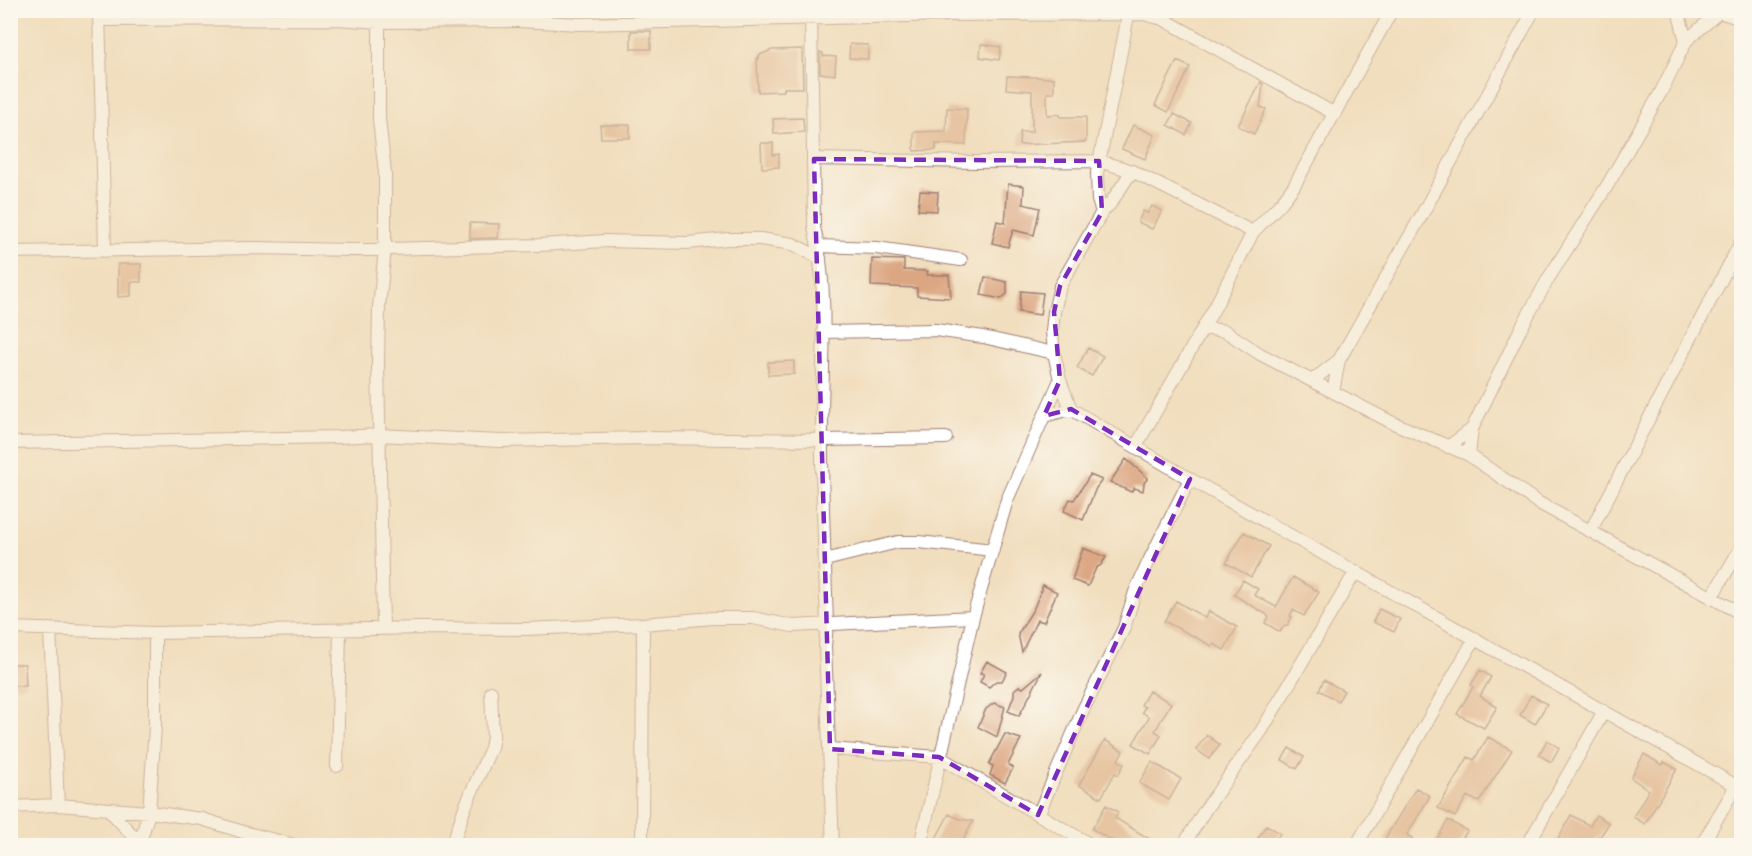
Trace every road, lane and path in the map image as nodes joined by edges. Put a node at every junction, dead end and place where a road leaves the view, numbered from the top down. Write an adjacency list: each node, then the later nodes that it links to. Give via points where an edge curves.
1 (537, 10): 14 (street)
2 (577, 10): 16 (street)
3 (1392, 10): 18 (street)
4 (1534, 10): 37 (street)
5 (1678, 10): 17 (street)
6 (1715, 11): 12 (street); 17 (street)
7 (1143, 12): 13 (street); 18 (street)
8 (952, 13): 9 (street); 13 (street)
9 (811, 14): 16 (street); 19 (street)
10 (99, 15): 11 (street); 28 (street)
11 (337, 15): 15 (street)
12 (1736, 15)
13 (1128, 16): 20 (street)
14 (517, 21): 15 (street); 16 (street)
15 (379, 22): 27 (street)
16 (582, 24)
17 (1686, 41): 43 (street, via 1607,186 1548,279)
18 (1335, 114): 24 (street, via 1282,202)
19 (814, 159): 20 (street); 23 (street)
20 (1099, 161): 21 (street); 22 (street, via 1098,200)
21 (1132, 171): 22 (street); 24 (street)
22 (1102, 212): 36 (street, via 1060,286 1052,331)
23 (814, 227): 26 (street); 30 (street)
24 (1253, 231): 32 (street)
25 (1742, 240): 52 (street)
26 (794, 244): 27 (street, via 728,239); 30 (street)
27 (385, 249): 28 (street); 44 (street, via 379,307)
28 (105, 251): 29 (street)
29 (10, 252)
30 (819, 252): 31 (street, via 877,248); 35 (street)
31 (960, 260)
32 (1215, 307): 33 (street); 34 (street)
33 (1203, 328): 34 (street); 48 (street)
34 (1225, 331): 39 (street, via 1260,354)
35 (823, 332): 36 (street, via 936,330); 46 (street)
36 (1054, 353): 38 (street)
37 (1339, 360): 39 (street); 40 (street)
38 (1060, 380): 41 (street); 42 (street)
39 (1313, 380): 40 (street)
40 (1333, 392): 49 (street)
41 (1071, 409): 42 (street); 48 (street)
42 (1044, 416): 54 (street, via 1007,500)
43 (1472, 429): 49 (street); 50 (street)
44 (379, 435): 46 (street, via 499,441); 47 (street); 64 (street)
45 (946, 438): 46 (street)
46 (822, 440): 55 (street)
47 (10, 443)
48 (1136, 446): 51 (street)
49 (1448, 447): 50 (street)
50 (1469, 455): 52 (street, via 1538,502)
51 (1190, 479): 56 (street); 78 (street, via 1135,592 1124,628)
52 (1591, 530): 57 (street)
53 (1742, 546): 57 (street)
54 (993, 550): 55 (street, via 898,542); 59 (street)
55 (825, 560): 61 (street)
56 (1356, 571): 67 (street); 86 (street, via 1262,730)
57 (1711, 598): 58 (street)
58 (1742, 614)
59 (973, 617): 61 (street); 71 (street)
60 (643, 624): 61 (street, via 753,618 792,626); 64 (street); 82 (street)
61 (827, 625): 70 (street)
62 (10, 628): 63 (street)
63 (50, 629): 66 (street); 74 (street)
64 (383, 629): 65 (street)
65 (340, 630): 66 (street); 72 (street)
66 (155, 633): 77 (street)
67 (1476, 638): 69 (street); 87 (street)
68 (491, 692): 81 (street, via 491,748)
69 (1604, 711): 73 (street); 88 (street)
70 (830, 749): 71 (street); 83 (street)
71 (939, 757): 78 (street); 84 (street)
72 (337, 766)
73 (1739, 787): 89 (street)
74 (58, 805): 75 (street); 76 (street)
75 (10, 807)
76 (110, 810): 77 (street); 79 (street)
77 (148, 812): 79 (street); 80 (street, via 202,819)
78 (1038, 815): 85 (street)
79 (139, 844)
80 (298, 846)
81 (452, 846)
82 (642, 846)
83 (833, 846)
84 (920, 846)
85 (1093, 846)
86 (1183, 846)
87 (1356, 846)
88 (1527, 846)
89 (1701, 846)

